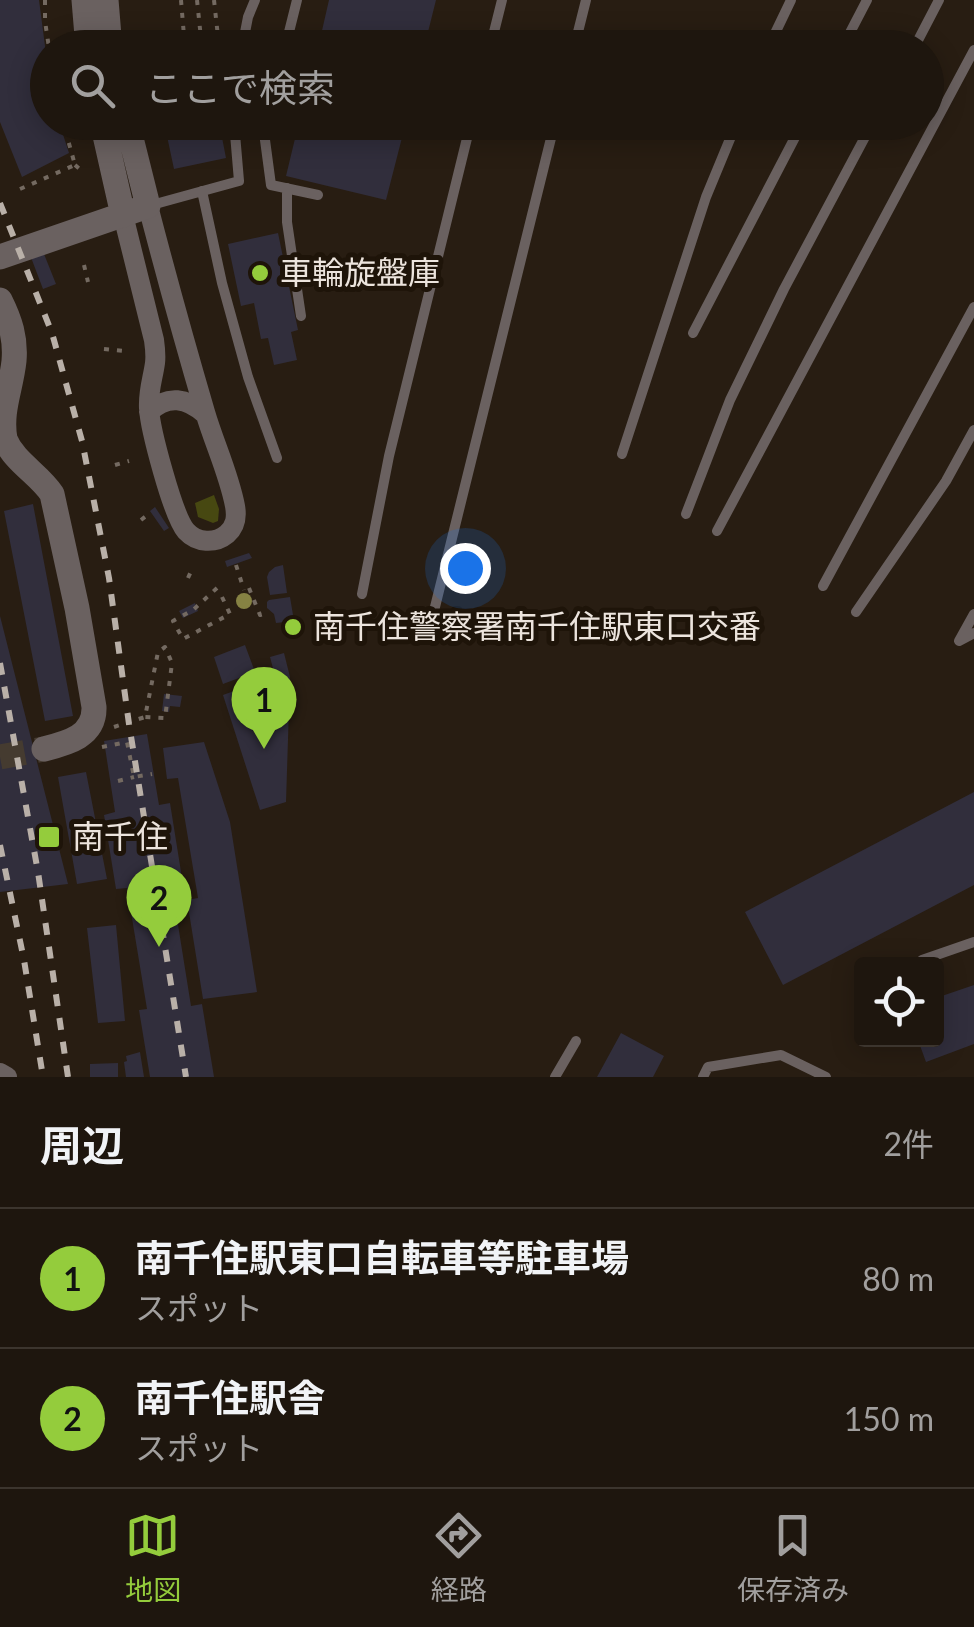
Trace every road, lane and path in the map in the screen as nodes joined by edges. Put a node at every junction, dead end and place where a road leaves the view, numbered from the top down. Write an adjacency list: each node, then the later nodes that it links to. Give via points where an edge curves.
1 (106, 0): 16 (street)
2 (181, 0): 17 (path)
3 (198, 0): 18 (path)
4 (214, 0): 19 (path)
5 (255, 0): 20 (lane)
6 (297, 0): 21 (lane)
7 (502, 0): 22 (lane)
8 (586, 0): 23 (lane)
9 (791, 0): 24 (lane)
10 (866, 0): 25 (lane)
11 (939, 0): 26 (lane)
12 (72, 2): 13 (path); 15 (street)
13 (45, 3): 14 (path)
14 (47, 30)
15 (82, 30)
16 (108, 30)
17 (184, 30)
18 (200, 30)
19 (217, 30)
20 (245, 30)
21 (289, 30)
22 (494, 30)
23 (578, 30)
24 (777, 30)
25 (851, 30)
26 (923, 30)
27 (974, 50): 28 (lane)
28 (944, 106)
29 (68, 140): 40 (path)
30 (109, 140): 46 (street)
31 (129, 140): 46 (street)
32 (236, 140): 44 (lane, via 239,181)
33 (265, 140): 42 (lane, via 271,185)
34 (468, 140): 72 (lane)
35 (551, 140): 74 (lane)
36 (730, 140): 59 (lane)
37 (793, 140): 53 (lane)
38 (863, 140): 64 (lane, via 730,400)
39 (926, 140): 66 (lane)
40 (75, 165): 41 (path); 43 (path)
41 (84, 172)
42 (286, 188): 45 (lane); 52 (lane)
43 (20, 189)
44 (202, 191): 46 (lane); 60 (lane, via 232,321)
45 (318, 195)
46 (136, 210): 47 (street); 56 (street, via 156,360); 57 (street)
47 (0, 257)
48 (84, 265): 49 (path)
49 (88, 282)
50 (0, 300): 82 (street, via 14,346 0,410 5,438 52,494 94,707 88,730)
51 (974, 307): 70 (lane)
52 (300, 316)
53 (693, 333)
54 (104, 349): 55 (path)
55 (125, 351)
56 (149, 412): 57 (street, via 188,400); 57 (street, via 180,520 208,542 230,531 236,513)
57 (205, 414)
58 (974, 430): 75 (lane)
59 (622, 454)
60 (277, 458)
61 (129, 460): 62 (path)
62 (115, 464)
63 (150, 514): 65 (path)
64 (686, 514)
65 (141, 520)
66 (717, 531)
67 (236, 565): 76 (path, via 260,615)
68 (193, 566): 69 (path)
69 (188, 578)
70 (822, 586)
71 (217, 588): 73 (path, via 173,621 183,639 230,614)
72 (362, 594)
73 (222, 597)
74 (434, 611)
75 (856, 612)
76 (267, 613)
77 (974, 614): 78 (lane, via 959,641)
78 (974, 633)
79 (145, 717): 79 (path, via 158,652 165,648 172,664 165,718); 80 (path)
80 (102, 731)
81 (96, 738): 84 (path, via 97,749 127,742)
82 (44, 749)
83 (152, 774): 84 (path)
84 (134, 777): 85 (path)
85 (118, 781)
86 (974, 942): 87 (lane)
87 (931, 957)
88 (576, 1041): 89 (lane)
89 (555, 1077)
90 (703, 1077): 91 (lane, via 708,1067 781,1054)
91 (826, 1077)

